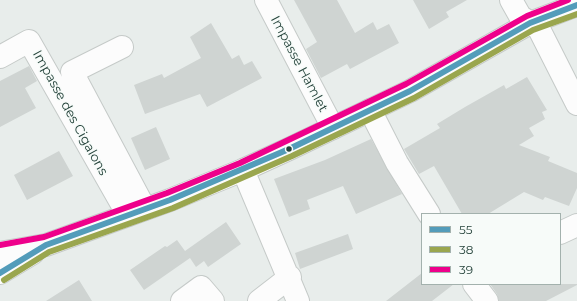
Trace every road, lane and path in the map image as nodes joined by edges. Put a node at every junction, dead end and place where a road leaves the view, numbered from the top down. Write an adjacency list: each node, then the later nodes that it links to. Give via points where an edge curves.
1 (266, 0): 9 (street, Impasse Hamlet)
2 (511, 0): 4 (street, via 520,16)
3 (577, 5): 4 (street)
4 (530, 23): 7 (street, via 539,29); 8 (street)
5 (122, 46): 11 (street, via 72,72)
6 (0, 57): 11 (street, Impasse des Cigalons, via 29,41)
7 (577, 104)
8 (370, 110): 9 (street); 12 (street, via 397,163)
9 (333, 128): 10 (street)
10 (243, 170): 11 (street); 18 (street)
11 (136, 212): 15 (street)
12 (428, 213)
13 (577, 225): 14 (street)
14 (561, 233)
15 (46, 245): 16 (street); 17 (street)
16 (0, 253)
17 (0, 272)
18 (290, 277): 22 (street); 23 (street)
19 (475, 285): 24 (street)
20 (182, 301): 21 (street, via 201,287)
21 (213, 301)
22 (259, 301)
23 (298, 301)
24 (487, 301)

